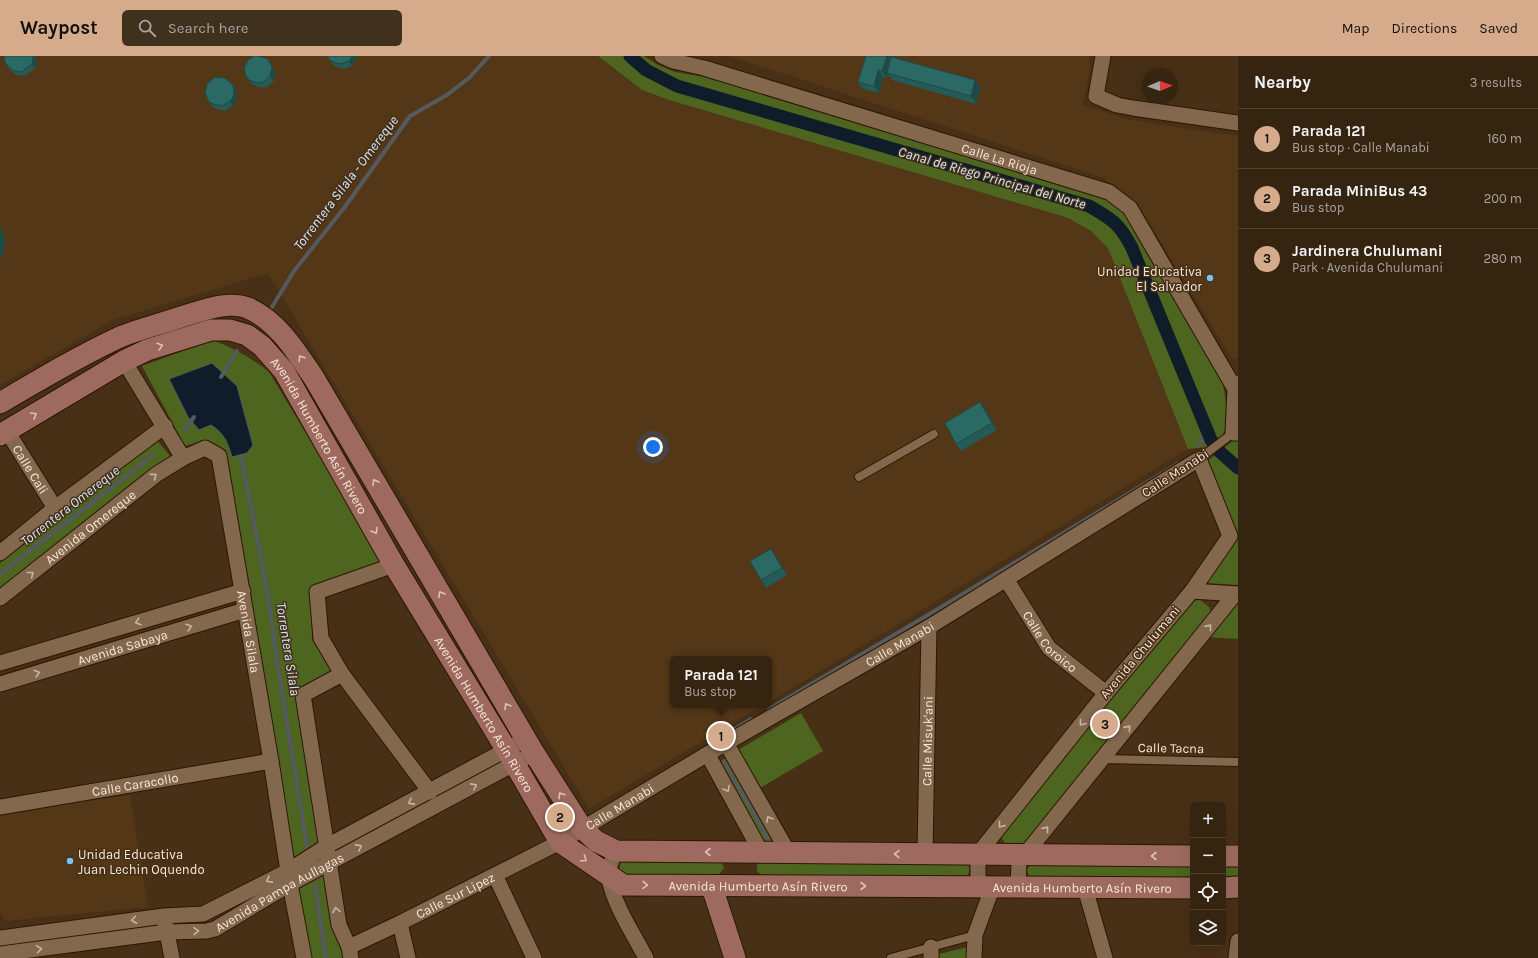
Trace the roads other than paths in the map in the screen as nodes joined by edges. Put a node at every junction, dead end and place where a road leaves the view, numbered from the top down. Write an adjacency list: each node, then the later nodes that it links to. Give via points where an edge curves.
1 (662, 56): 3 (street, Calle La Rioja, via 673,61)
2 (1104, 56): 4 (street, via 1096,96 1117,105)
3 (706, 62): 7 (street, Calle La Rioja, via 1109,192 1130,208)
4 (1238, 123)
5 (124, 361): 8 (street, Avenida Humberto Asín Rivero, one-way to 8, via 147,350 211,330 230,330 247,335 262,346 284,371); 10 (street); 11 (street, Avenida Humberto Asín Rivero, one-way to 5)
6 (314, 378): 8 (street); 9 (street, Avenida Humberto Asín Rivero, one-way to 9, via 298,353 268,320 248,308 232,305 209,308 122,337 71,362); 32 (street, Avenida Humberto Asín Rivero, one-way to 6)
7 (1237, 387): 12 (street)
8 (295, 392): 19 (street, Avenida Humberto Asín Rivero, one-way to 19)
9 (0, 403)
10 (165, 426): 15 (street); 17 (street)
11 (3, 433): 17 (street, Calle Cali)
12 (1235, 433): 14 (lane, Calle Manabi)
13 (934, 434): 16 (lane)
14 (1205, 455): 20 (street, Calle Manabi); 22 (street, Avenida Chulumani, via 1230,536)
15 (183, 458): 21 (street, Avenida Silala, via 205,448 219,456); 24 (street, Avenida Omereque, one-way to 15, via 157,474)
16 (859, 476)
17 (55, 508): 18 (street)
18 (0, 553)
19 (394, 565): 28 (street, via 317,592 321,638); 34 (street, Avenida Humberto Asín Rivero)
20 (1006, 579): 26 (street, Calle Manabi); 30 (street, Calle Coroico, via 1049,648)
21 (243, 591): 25 (street, Avenida Silala); 27 (street, Avenida Sabaya, one-way to 27)
22 (1192, 591): 23 (street); 30 (street, Avenida Chulumani)
23 (1237, 594): 35 (street, one-way to 23)
24 (0, 598)
25 (245, 610): 29 (street, Avenida Sabaya, one-way to 25); 36 (street, Avenida Silala)
26 (929, 627): 31 (street, Calle Manabi); 47 (street, Calle Misuk'ani)
27 (0, 663)
28 (342, 674): 38 (street); 42 (street, via 303,695)
29 (0, 684)
30 (1106, 693): 48 (street, Avenida Chulumani, one-way to 48)
31 (726, 743): 33 (street, Calle Manabi); 46 (street, one-way to 31)
32 (530, 746): 34 (street, Avenida Pampa Aullagas); 40 (street, Avenida Humberto Asín Rivero, one-way to 32)
33 (708, 755): 40 (street, Calle Manabi); 45 (street, one-way to 45)
34 (510, 757): 38 (street, Avenida Pampa Aullagas); 41 (street, Avenida Humberto Asín Rivero); 53 (street, Avenida Pampa Aullagas, one-way to 34)
35 (1103, 759): 37 (lane, Calle Tacna); 49 (street, one-way to 35)
36 (271, 761): 39 (street, Calle Caracollo); 56 (street, Avenida Silala)
37 (1238, 762)
38 (430, 792): 42 (street, Avenida Pampa Aullagas, one-way to 42)
39 (0, 807)
40 (582, 828): 41 (street, Calle Manabi); 43 (street, Avenida Humberto Asín Rivero, via 596,841)
41 (560, 842): 54 (street, Calle Sur Lipez); 55 (street, Avenida Humberto Asín Rivero, one-way to 55)
42 (327, 846): 53 (street); 56 (street, Avenida Pampa Aullagas)
43 (616, 851): 44 (street, Avenida Humberto Asín Rivero, one-way to 43); 55 (street)
44 (740, 852): 45 (street, Avenida Humberto Asín Rivero); 59 (street)
45 (761, 852): 46 (street, Avenida Humberto Asín Rivero)
46 (788, 852): 47 (street, Avenida Humberto Asín Rivero, one-way to 46)
47 (925, 854): 48 (street, Avenida Humberto Asín Rivero)
48 (978, 854): 49 (street, Avenida Humberto Asín Rivero); 57 (street)
49 (1025, 856): 50 (street, Avenida Humberto Asín Rivero, one-way to 49); 60 (street, via 1019,862)
50 (1190, 856)
51 (1226, 856): 52 (street)
52 (1238, 856)
53 (328, 863): 56 (street, Avenida Pampa Aullagas); 71 (street, one-way to 53, via 339,925)
54 (495, 875): 66 (street, Calle Sur Lipez); 76 (street)
55 (609, 876): 58 (street, Avenida Humberto Asín Rivero, one-way to 58, via 623,885); 77 (street, via 612,890)
56 (289, 877): 65 (street, Avenida Pampa Aullagas, one-way to 65, via 203,914); 67 (street, Avenida Pampa Aullagas, one-way to 56, via 216,929); 74 (street, Avenida Silala)
57 (986, 886): 59 (street, Avenida Humberto Asín Rivero, one-way to 57); 60 (street, Avenida Humberto Asín Rivero); 68 (street)
58 (712, 887): 59 (street, Avenida Humberto Asín Rivero); 78 (street)
59 (740, 887)
60 (1018, 887): 61 (street, Avenida Humberto Asín Rivero)
61 (1085, 888): 62 (street, Avenida Humberto Asín Rivero); 81 (street)
62 (1190, 888)
63 (1226, 888): 64 (street)
64 (1238, 888)
65 (164, 916): 67 (street); 70 (street, Avenida Pampa Aullagas, one-way to 70)
66 (400, 923): 71 (street, Calle Sur Lipez); 75 (street)
67 (167, 932): 70 (street, Avenida Pampa Aullagas, one-way to 67); 73 (street)
68 (975, 935): 72 (lane); 80 (street)
69 (1238, 941): 82 (street)
70 (3, 949)
71 (350, 952)
72 (931, 953): 79 (lane)
73 (172, 958)
74 (304, 958)
75 (408, 958)
76 (534, 958)
77 (646, 958)
78 (735, 958)
79 (891, 958)
80 (974, 958)
81 (1105, 958)
82 (1236, 958)

